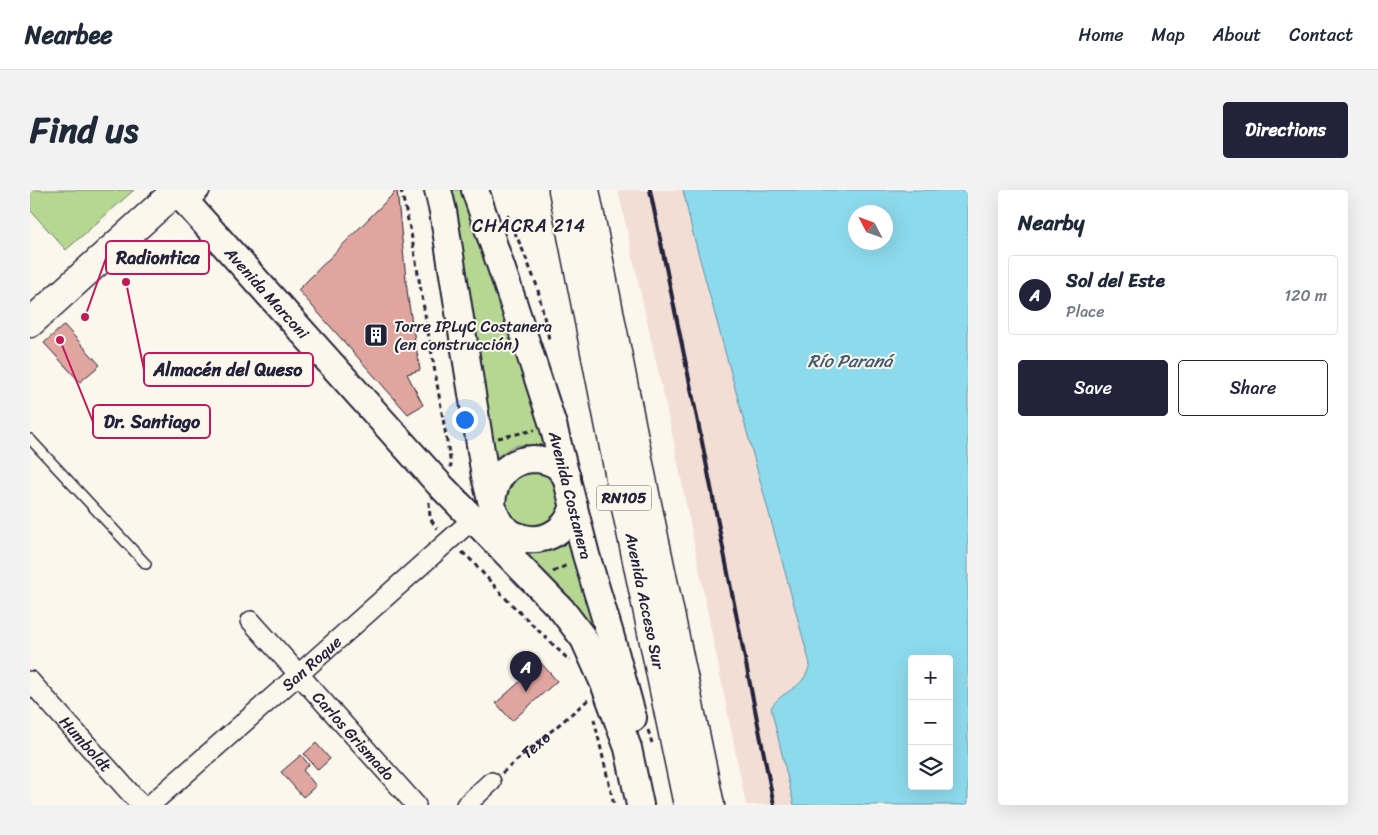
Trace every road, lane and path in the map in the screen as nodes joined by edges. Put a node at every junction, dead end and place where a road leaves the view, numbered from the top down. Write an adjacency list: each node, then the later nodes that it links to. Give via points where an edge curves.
1 (438, 190): 9 (main road)
2 (475, 190): 7 (main road, Avenida Costanera)
3 (563, 190): 31 (main road, Avenida Acceso Sur / RN105)
4 (585, 190): 32 (main road, Avenida Acceso Sur / RN105)
5 (183, 193): 6 (main road); 13 (main road, Avenida Marconi)
6 (30, 323)
7 (553, 426): 9 (path); 12 (main road, Avenida Costanera)
8 (30, 440): 18 (lane)
9 (480, 442): 11 (main road)
10 (510, 466): 11 (main road); 12 (main road, via 525,460 541,460 556,465); 16 (main road, via 502,473 493,492)
11 (485, 476): 13 (main road); 16 (main road)
12 (566, 477): 14 (main road, Avenida Costanera)
13 (439, 484): 15 (main road, Avenida Marconi)
14 (574, 506): 16 (main road, via 557,532 543,539 528,540 514,535); 17 (main road, Avenida Costanera)
15 (473, 519): 16 (main road, Avenida Marconi); 21 (street, San Roque)
16 (496, 522): 19 (main road)
17 (586, 555): 19 (path); 30 (main road, Avenida Costanera)
18 (146, 564)
19 (528, 575): 23 (main road, via 562,610 584,639)
20 (251, 621): 21 (street, Carlos Grismado)
21 (299, 674): 26 (street, San Roque); 27 (street, Carlos Grismado)
22 (30, 681): 25 (street, Humboldt)
23 (605, 686): 24 (path, Texo); 29 (main road, via 628,748)
24 (491, 782): 28 (street)
25 (141, 805)
26 (150, 805)
27 (416, 805)
28 (466, 805)
29 (640, 805)
30 (654, 805)
31 (688, 805)
32 (710, 805)

